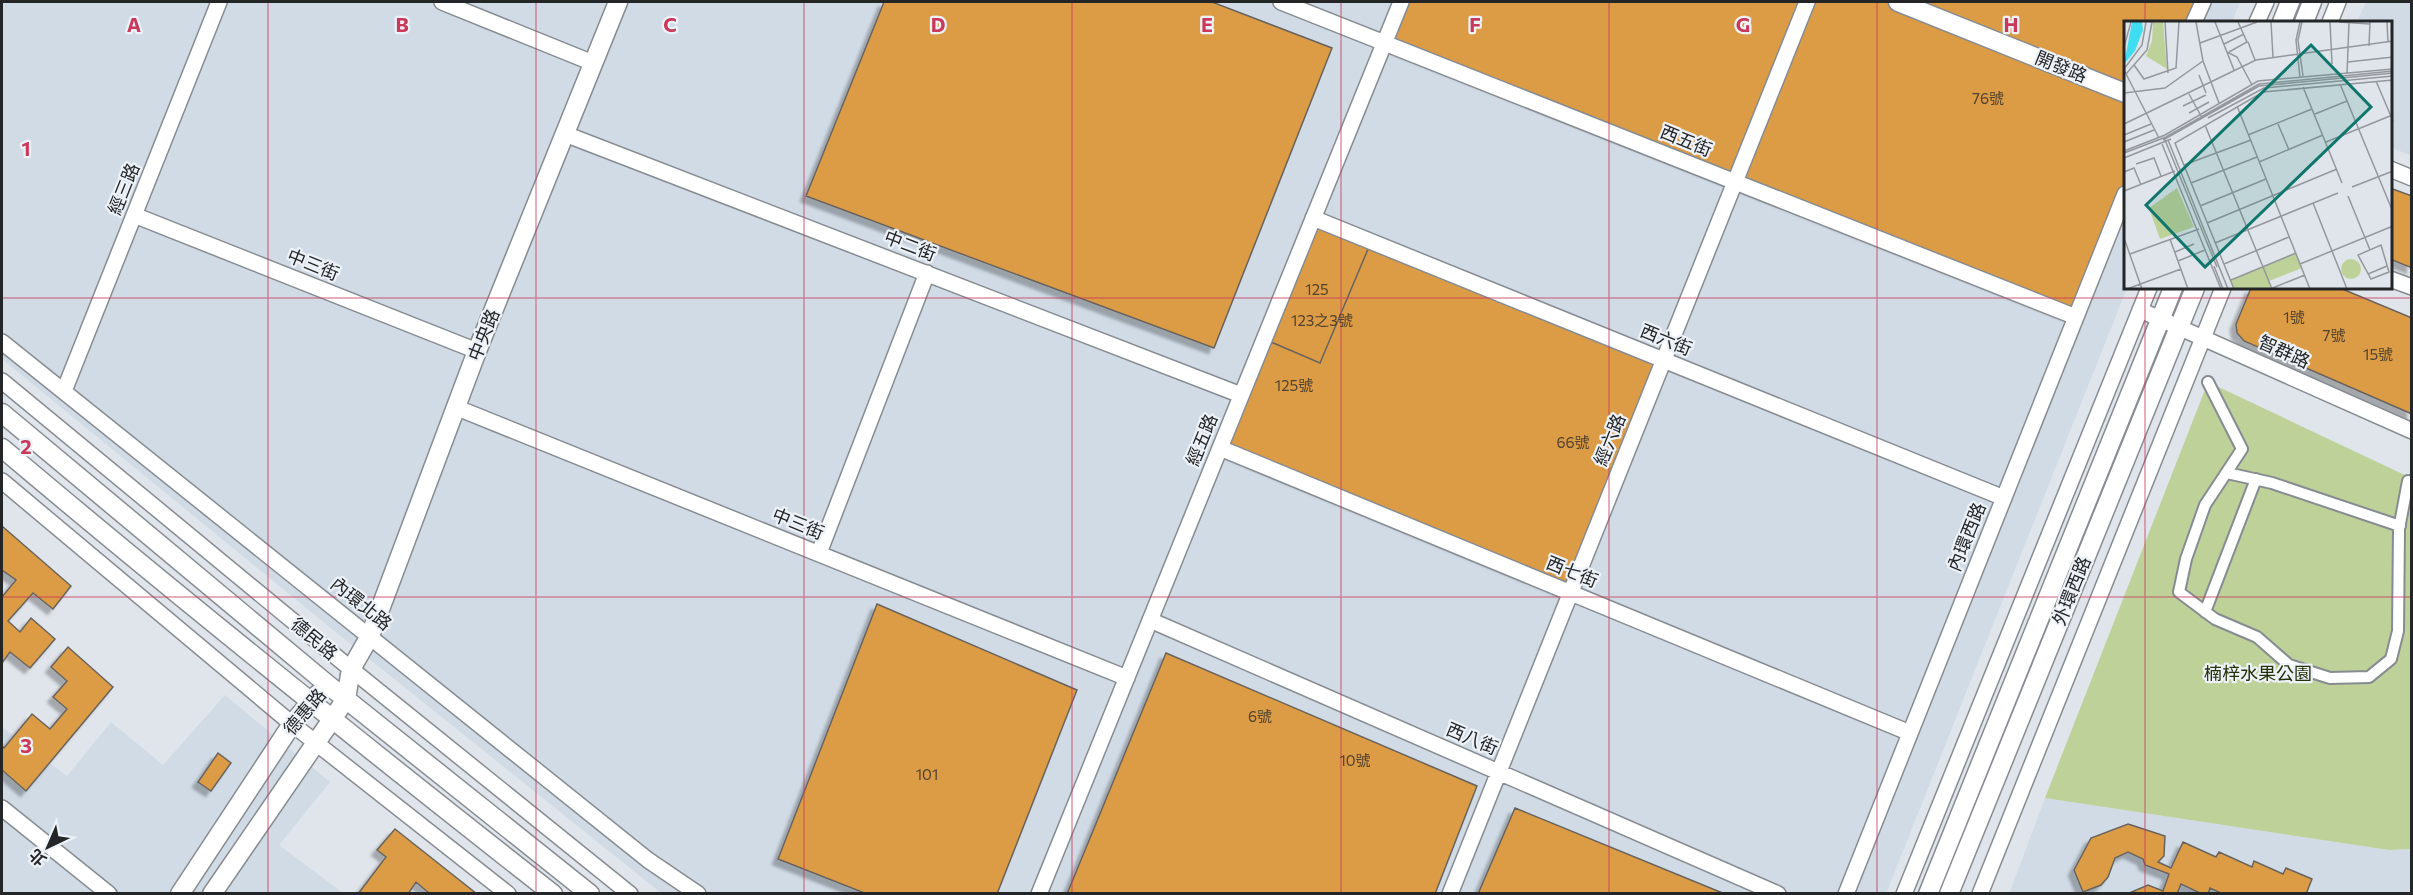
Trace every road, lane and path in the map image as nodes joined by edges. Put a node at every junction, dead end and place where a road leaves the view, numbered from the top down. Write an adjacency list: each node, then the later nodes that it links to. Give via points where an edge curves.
1 (219, 2): 26 (street, 經三路)
2 (442, 2): 19 (street)
3 (618, 2): 19 (street, 中央路)
4 (1281, 2): 18 (street, 西五街)
5 (1401, 2): 18 (street, 經五路)
6 (1807, 2): 24 (street, 經六路)
7 (1898, 2): 20 (street, 開發路)
8 (2203, 2): 13 (street)
9 (2266, 2): 14 (street)
10 (2290, 2): 15 (street)
11 (2312, 2): 16 (street)
12 (2338, 2): 17 (street)
13 (2194, 21)
14 (2257, 21)
15 (2282, 21)
16 (2304, 21)
17 (2330, 21)
18 (1385, 43): 24 (street, 西五街); 27 (street, 經五路)
19 (593, 63): 21 (street, 中央路)
20 (2124, 93)
21 (565, 134): 28 (street, 中二街); 41 (street, 中央路)
22 (2392, 169): 23 (street)
23 (2412, 178)
24 (1735, 182): 36 (street, 西五街); 42 (street, 經六路)
25 (2124, 197): 36 (street, 內環西路)
26 (134, 215): 41 (street, 中三街); 45 (street, 經三路)
27 (1313, 218): 42 (street, 西六街); 46 (street, 經五路)
28 (927, 273): 46 (street, 中二街); 58 (street)
29 (2392, 279): 30 (street)
30 (2412, 287)
31 (2148, 290): 35 (street)
32 (2172, 290): 37 (street, 外環西路)
33 (2194, 290): 38 (street, 外環西路)
34 (2222, 290): 39 (street, 外環西路)
35 (2140, 310): 37 (street, 智群路); 86 (street)
36 (2076, 317): 56 (street, 內環西路)
37 (2160, 320): 38 (street, 智群路); 87 (street, 外環西路)
38 (2179, 327): 39 (street, 智群路); 88 (street, 外環西路)
39 (2204, 337): 49 (street, 智群路); 89 (street, 外環西路)
40 (2, 342): 45 (street, 內環北路)
41 (477, 351): 47 (street, 中央路)
42 (1663, 360): 56 (street, 西六街); 59 (street, 經六路)
43 (2, 381): 63 (street, 德民路)
44 (2208, 382): 52 (street, via 2242,449)
45 (64, 391): 62 (street, 內環北路)
46 (1241, 395): 51 (street, 經五路)
47 (455, 407): 58 (street, 中三街); 62 (street, 中央路)
48 (2, 414): 65 (street, 德民路)
49 (2412, 430)
50 (2, 448): 67 (street)
51 (1220, 448): 59 (street, 西七街); 61 (street, 經五路)
52 (2227, 473): 53 (street); 60 (street, via 2205,505 2179,592)
53 (2256, 479): 57 (street); 60 (street)
54 (2, 481): 69 (street)
55 (2408, 481): 57 (street)
56 (2004, 498): 70 (street, 內環西路)
57 (2400, 526): 60 (street, via 2398,631 2391,659 2369,677 2330,678 2289,665 2257,637)
58 (819, 553): 64 (street, 中三街)
59 (1570, 593): 70 (street, 西七街); 72 (street, 經六路)
60 (2205, 612)
61 (1150, 620): 64 (street, 經五路); 72 (street, 西八街)
62 (370, 636): 63 (street, 中央路); 81 (street, 內環北路, via 648,860)
63 (351, 669): 65 (street, 德惠路); 66 (street, 德惠路); 80 (street, 德民路)
64 (1126, 678): 82 (street, 經五路)
65 (327, 684): 66 (street, 德民路); 67 (street, 德惠路)
66 (345, 699): 68 (street, 德惠路); 79 (street, 德民路)
67 (311, 702): 68 (street); 69 (street, 德惠路)
68 (332, 720): 71 (street, 德惠路); 78 (street)
69 (292, 724): 71 (street); 75 (street, 德惠路)
70 (1910, 733): 85 (street, 內環西路)
71 (315, 742): 76 (street, 德惠路); 77 (street)
72 (1499, 772): 83 (street, 經六路); 84 (street, 西八街)
73 (2, 808): 74 (street)
74 (110, 894)
75 (180, 894)
76 (212, 894)
77 (508, 894)
78 (553, 894)
79 (590, 894)
80 (630, 894)
81 (698, 894)
82 (1039, 894)
83 (1450, 894)
84 (1778, 894)
85 (1846, 894)
86 (1904, 894)
87 (1928, 894)
88 (1949, 894)
89 (1980, 894)

